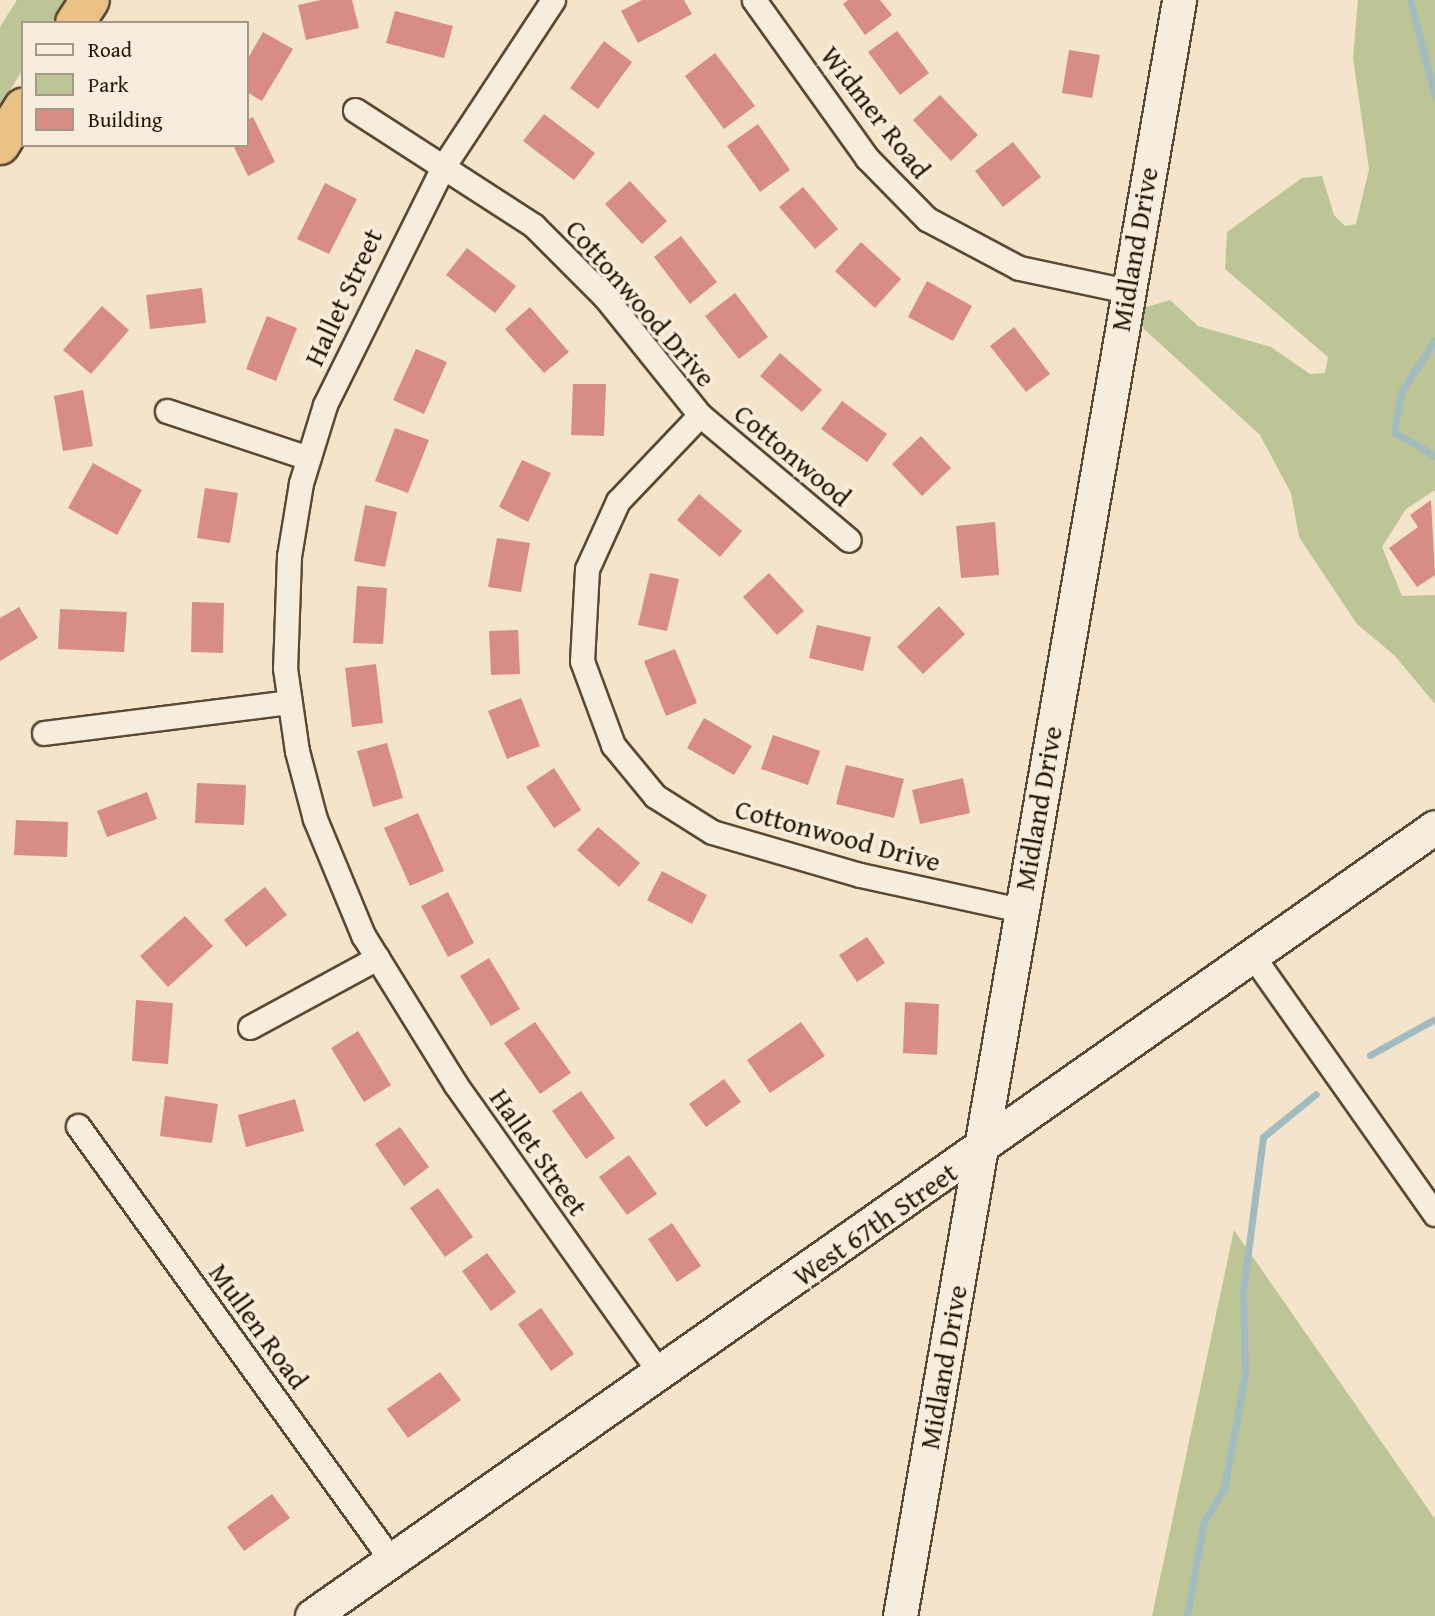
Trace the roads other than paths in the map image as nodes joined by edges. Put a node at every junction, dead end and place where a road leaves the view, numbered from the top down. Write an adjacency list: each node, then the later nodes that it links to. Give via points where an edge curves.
1 (90, 0): 5 (highway)
2 (553, 0): 9 (street, Hallet Street)
3 (754, 0): 10 (street, Widmer Road, via 867,158 928,219 1019,268)
4 (1178, 0): 10 (street, Midland Drive)
5 (76, 21)
6 (355, 110): 9 (street)
7 (21, 111): 8 (highway)
8 (0, 145)
9 (443, 167): 12 (street, Cottonwood Drive, via 534,226 575,264); 13 (street, Hallet Street, via 359,329)
10 (1127, 291): 18 (street, Midland Drive)
11 (167, 411): 13 (street)
12 (700, 415): 14 (street, Cottonwood); 18 (street, Cottonwood Drive, via 618,501 587,569 582,661 613,745 655,796 712,832 860,875)
13 (308, 458): 15 (street, Hallet Street, via 289,556)
14 (849, 540)
15 (289, 702): 16 (street); 20 (street, Hallet Street, via 315,819)
16 (44, 733)
17 (1435, 827): 19 (street, West 67th Street)
18 (1020, 910): 23 (street, Midland Drive)
19 (1252, 955): 23 (street, West 67th Street); 24 (street)
20 (377, 958): 21 (street); 25 (street, Hallet Street, via 456,1085)
21 (250, 1027)
22 (78, 1126): 26 (street, Mullen Road)
23 (981, 1148): 25 (street, West 67th Street); 28 (street, Midland Drive)
24 (1435, 1214)
25 (661, 1375): 26 (street, West 67th Street)
26 (392, 1561): 27 (street, West 67th Street)
27 (312, 1616)
28 (900, 1616)

